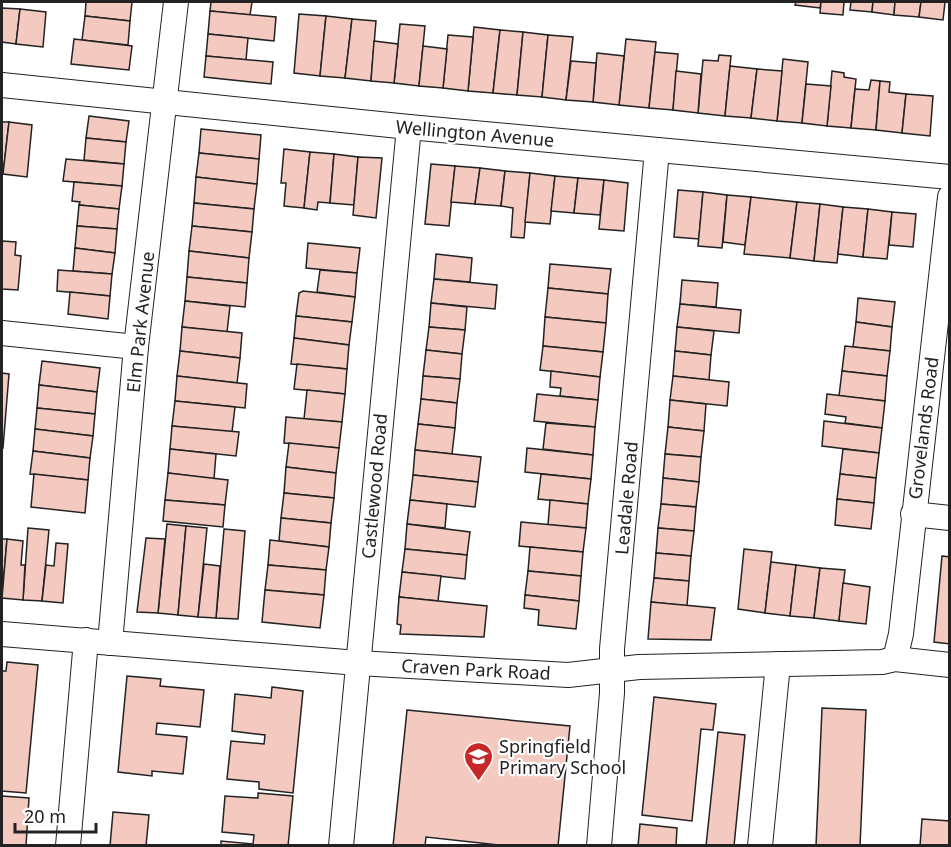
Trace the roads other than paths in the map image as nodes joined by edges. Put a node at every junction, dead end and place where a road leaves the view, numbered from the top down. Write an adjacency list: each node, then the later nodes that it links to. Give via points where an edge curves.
1 (176, 2): 3 (street, Elm Park Avenue)
2 (2, 85): 3 (street, Wellington Avenue)
3 (164, 101): 4 (street, Wellington Avenue); 10 (street, Elm Park Avenue)
4 (409, 127): 5 (street, Wellington Avenue); 16 (street, Castlewood Road)
5 (657, 150): 6 (street, Wellington Avenue); 19 (street, Leadale Road)
6 (950, 177)
7 (950, 197): 8 (street, Grovelands Road)
8 (945, 291): 11 (street, Grovelands Road)
9 (2, 333): 10 (street)
10 (136, 346): 14 (street, Elm Park Avenue)
11 (913, 514): 12 (street); 15 (street, Grovelands Road)
12 (950, 518)
13 (2, 634): 14 (street, Craven Park Road)
14 (98, 642): 16 (street, Craven Park Road); 20 (street, Elm Park Avenue)
15 (895, 659): 17 (street, Craven Park Road); 18 (street, Craven Park Road)
16 (358, 663): 19 (street, Craven Park Road, via 568,675); 21 (street, Castlewood Road)
17 (778, 664): 19 (street, Craven Park Road, via 639,667); 23 (street)
18 (950, 665)
19 (611, 672): 22 (street, Leadale Road)
20 (68, 846)
21 (341, 846)
22 (599, 846)
23 (760, 846)

